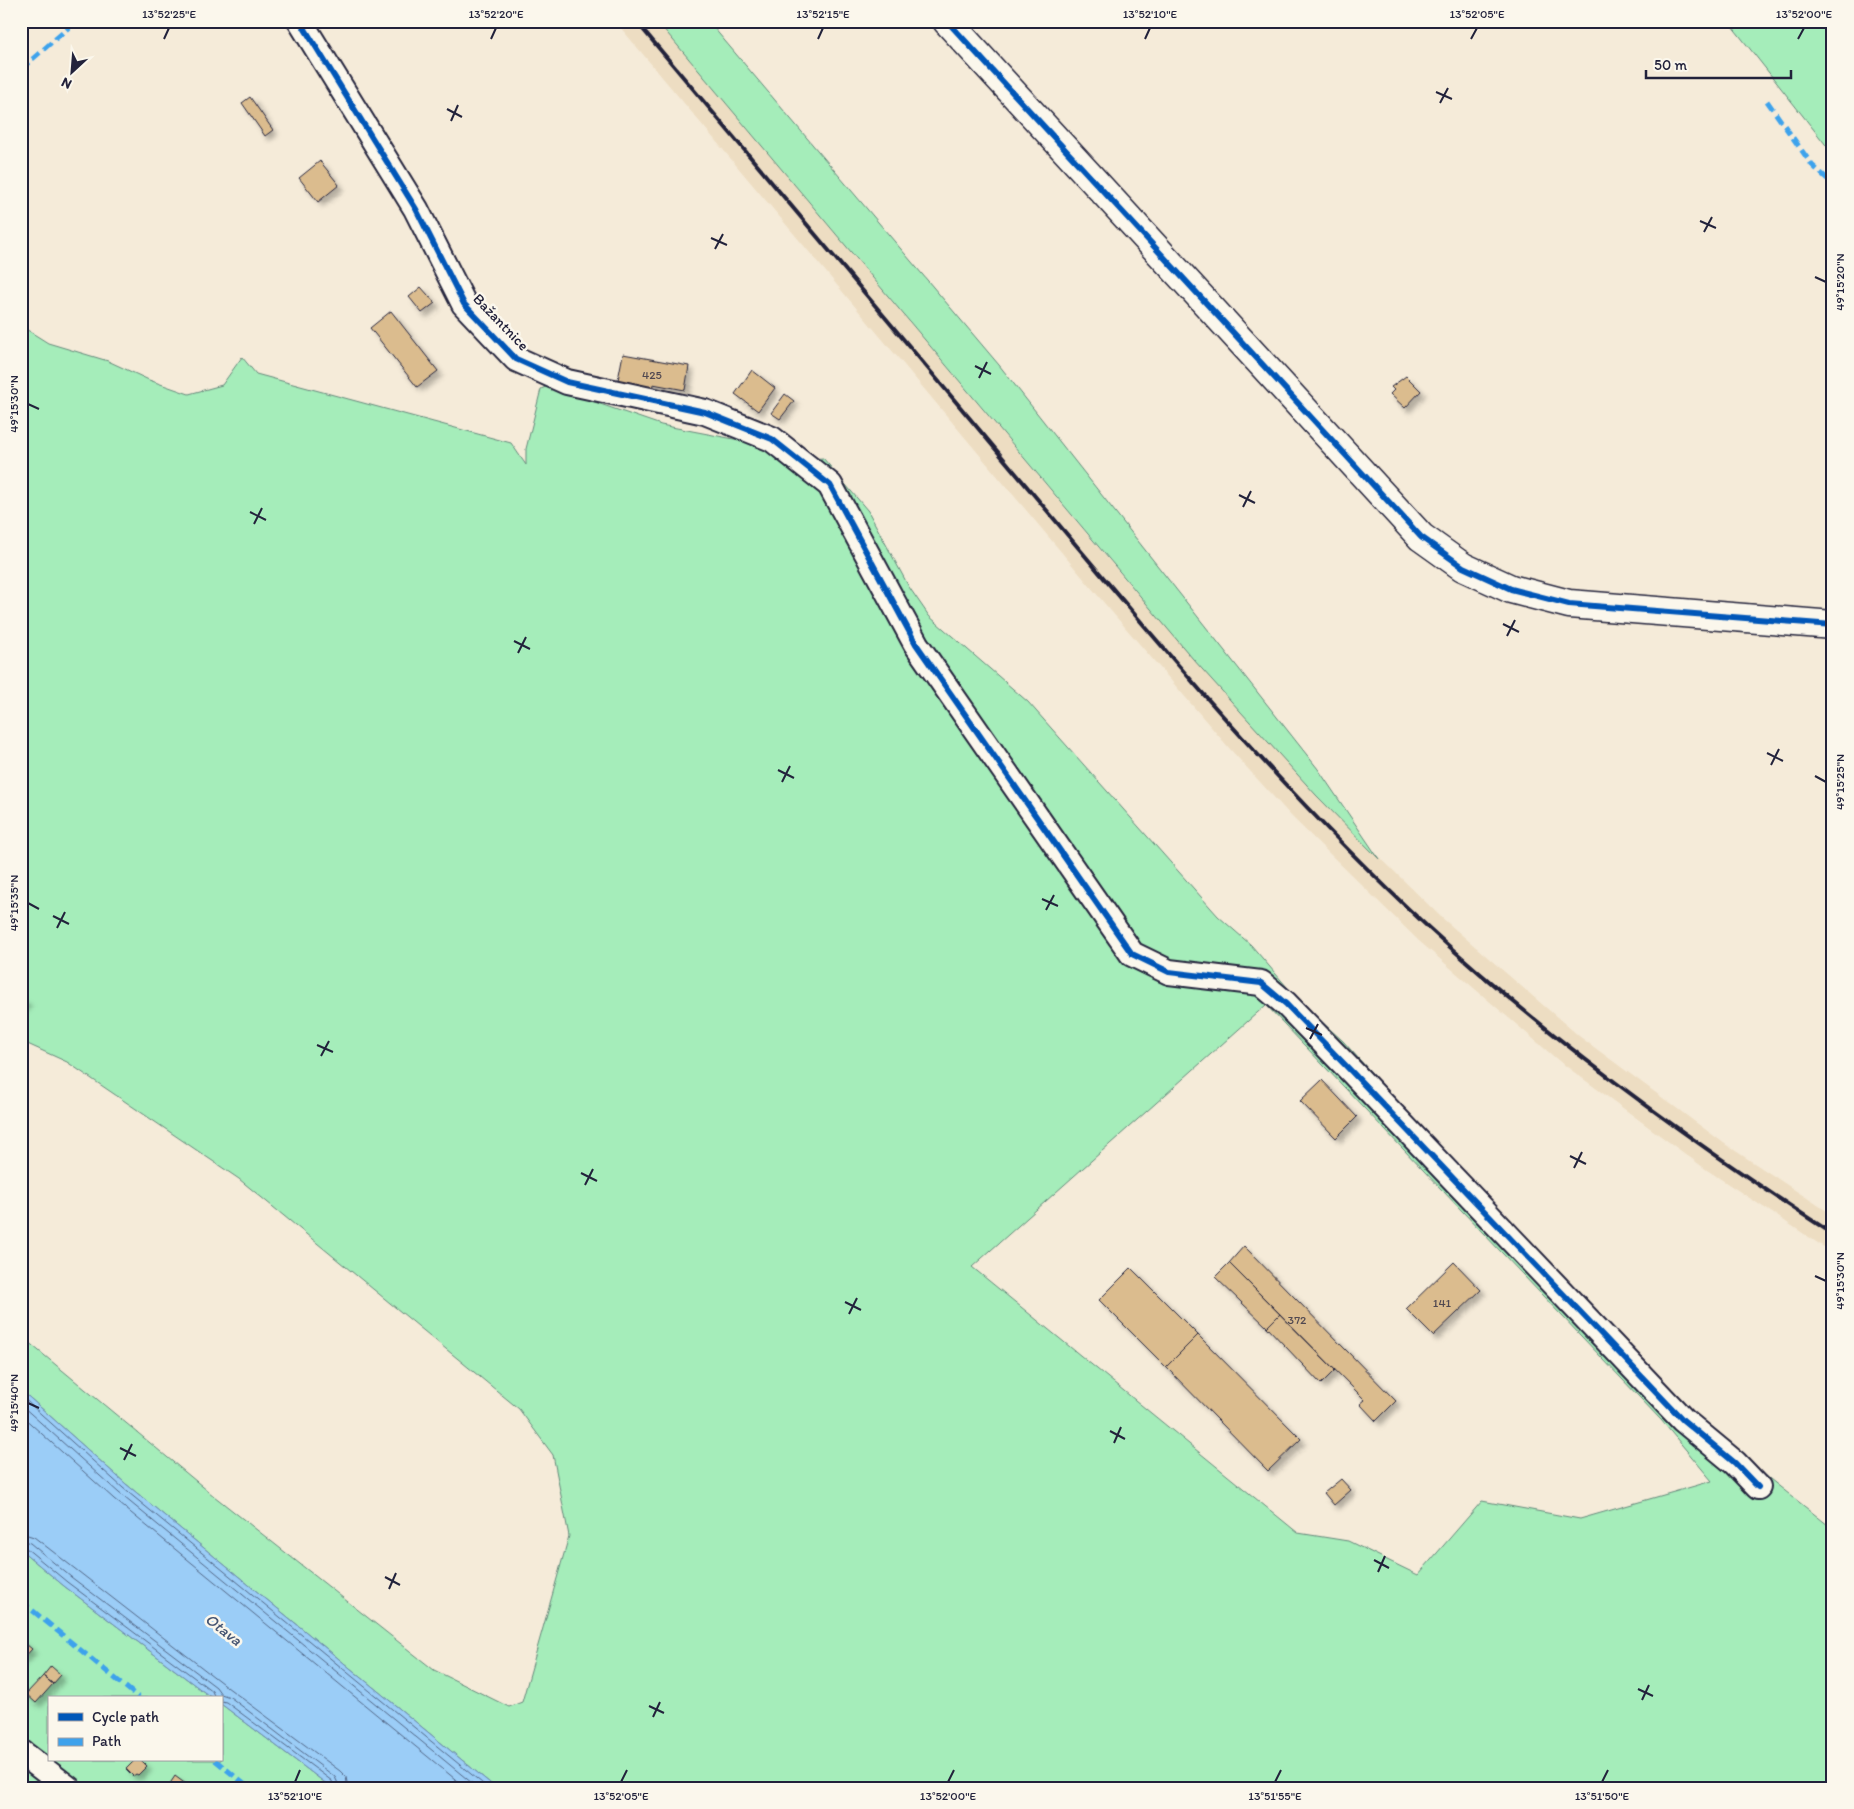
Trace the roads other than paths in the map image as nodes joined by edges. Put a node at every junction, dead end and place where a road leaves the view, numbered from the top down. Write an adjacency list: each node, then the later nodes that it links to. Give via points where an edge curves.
1 (300, 21): 4 (street, Bažantnice, via 416,208 464,304 516,359 568,382 705,412 772,440 830,485 916,644 1132,954 1169,972 1261,983 1286,1004 1683,1420)
2 (947, 21): 3 (street, via 1421,537 1463,567 1512,589 1568,604)
3 (1833, 625)
4 (1758, 1487)
5 (21, 1752): 6 (street)
6 (68, 1788)

